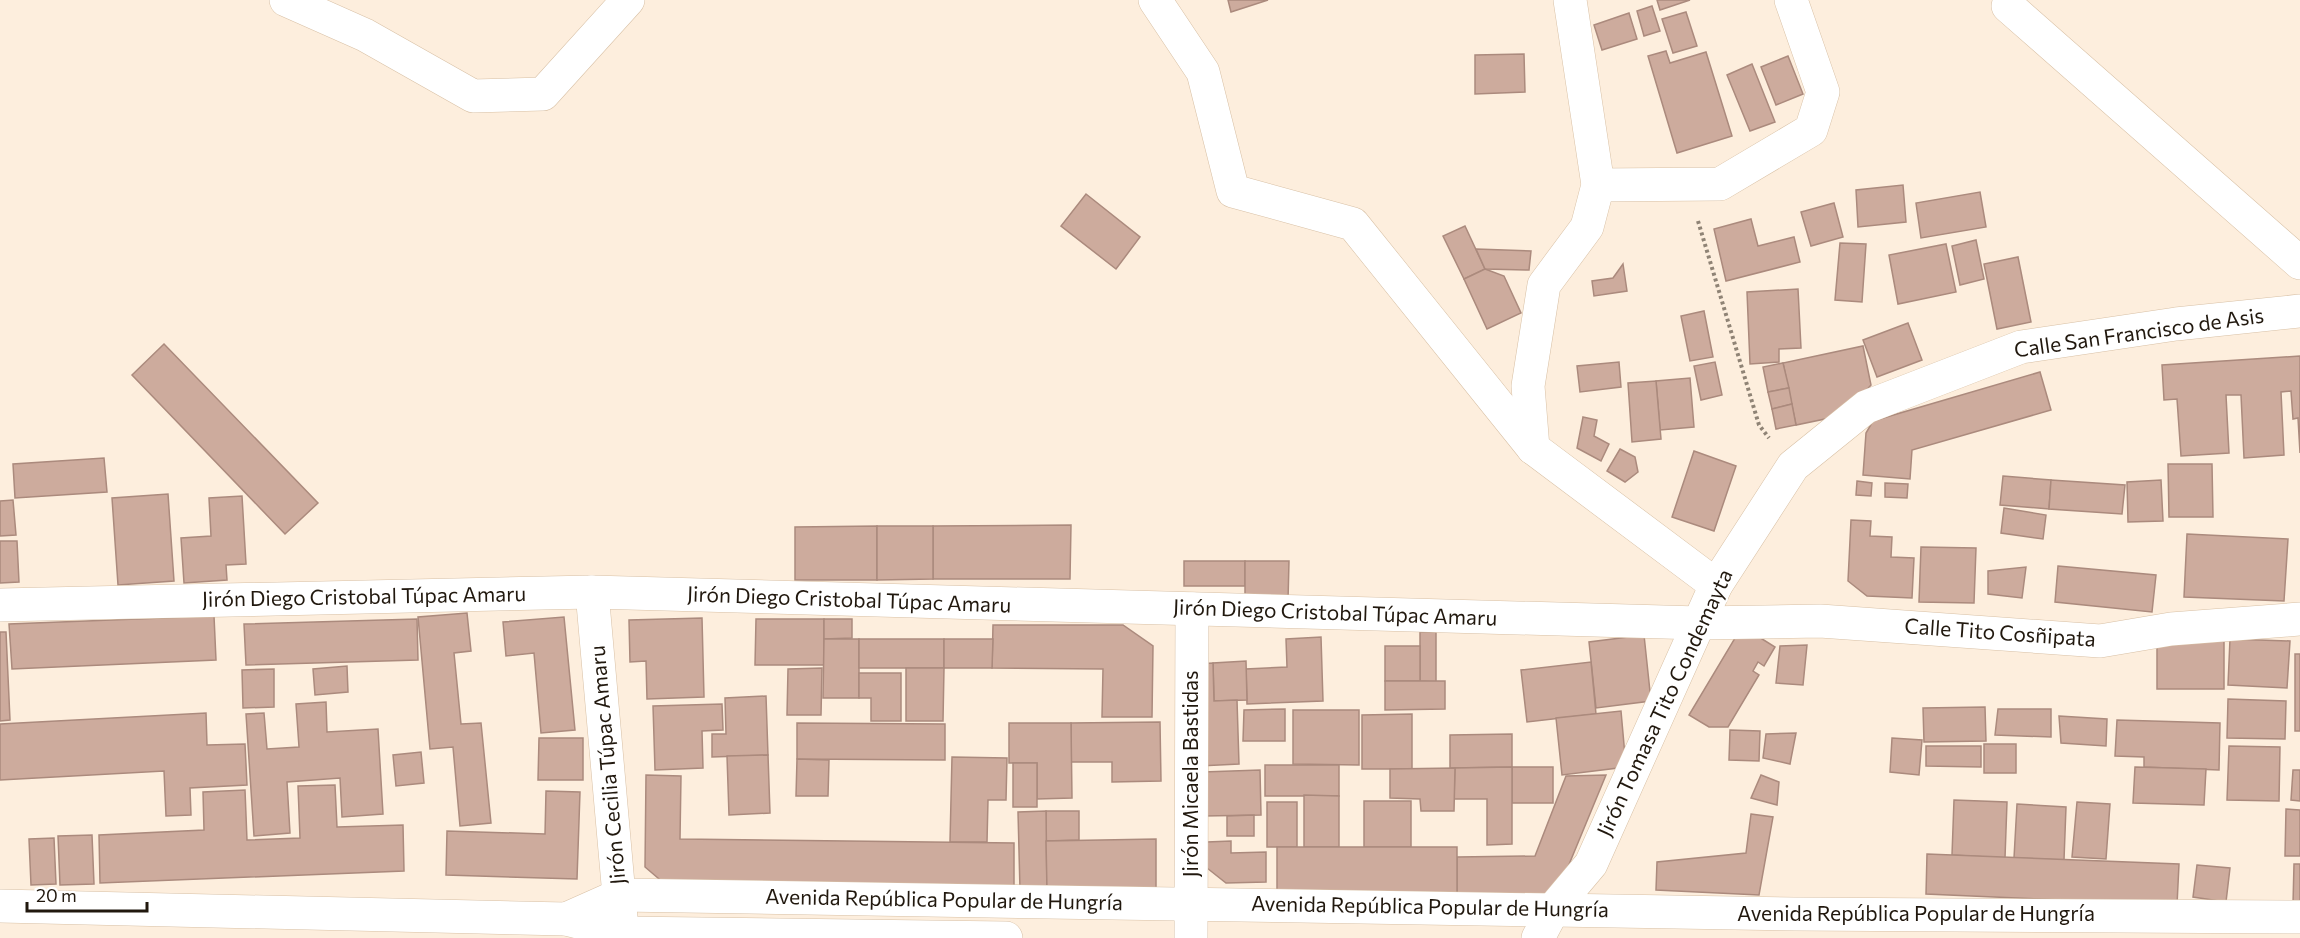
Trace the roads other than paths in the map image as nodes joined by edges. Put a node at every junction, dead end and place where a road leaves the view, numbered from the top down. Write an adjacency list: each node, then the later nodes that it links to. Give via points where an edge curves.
1 (286, 0): 2 (street, via 365,35 473,96 543,94)
2 (628, 0)
3 (1155, 0): 10 (street, via 1203,72 1233,191 1353,224)
4 (1570, 0): 7 (street)
5 (1791, 0): 7 (street, via 1823,92 1812,130 1720,184)
6 (2008, 6): 8 (street)
7 (1598, 185): 10 (street, via 1587,227 1544,285 1528,386)
8 (2300, 263)
9 (2300, 311): 11 (street, Calle San Francisco de Asis, via 2021,347 1866,407)
10 (1533, 448): 12 (street)
11 (1793, 466): 12 (street, Jirón Tomasa Tito Condemayta)
12 (1716, 585): 17 (street, Jirón Tomasa Tito Condemayta)
13 (592, 592): 14 (street, Jirón Diego Cristobal Túpac Amaru); 15 (street, Jirón Diego Cristobal Túpac Amaru); 18 (street, Jirón Cecilia Túpac Amaru)
14 (0, 605)
15 (1192, 609): 17 (street, Jirón Diego Cristobal Túpac Amaru); 19 (street, Jirón Micaela Bastidas)
16 (2300, 620): 17 (street, Calle Tito Cosñipata, via 2172,629 2100,641 1820,621)
17 (1699, 623): 21 (street, Jirón Tomasa Tito Condemayta, via 1590,864)
18 (620, 896): 19 (street, Avenida República Popular de Hungría); 23 (street, Avenida República Popular de Hungría); 25 (street, Jirón Cecilia Túpac Amaru)
19 (1191, 904): 21 (street, Avenida República Popular de Hungría); 27 (street, Jirón Micaela Bastidas)
20 (0, 906): 23 (street, Avenida República Popular de Hungría)
21 (1554, 908): 24 (street, Avenida República Popular de Hungría); 28 (street, Jirón Tomasa Tito Condemayta)
22 (2300, 917): 24 (street, Avenida República Popular de Hungría)
23 (566, 919): 25 (street, Avenida República Popular de Hungría)
24 (1793, 926)
25 (622, 935): 26 (street, Avenida República Popular de Hungría)
26 (1006, 938)
27 (1191, 938)
28 (1538, 938)

